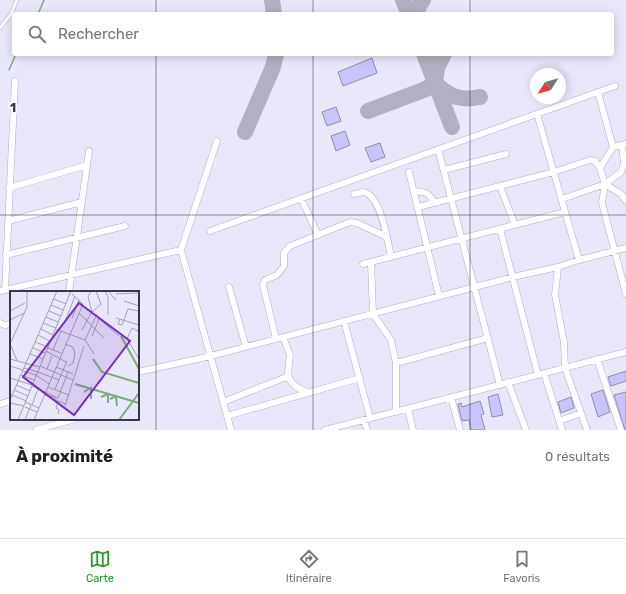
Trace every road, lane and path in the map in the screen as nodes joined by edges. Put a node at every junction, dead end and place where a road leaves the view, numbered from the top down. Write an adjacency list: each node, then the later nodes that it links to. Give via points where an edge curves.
1 (17, 0): 2 (lane, via 11,14)
2 (0, 28)
3 (15, 81): 20 (street)
4 (614, 86): 5 (street)
5 (598, 92): 6 (street); 9 (street)
6 (537, 114): 10 (street); 17 (street)
7 (217, 141): 42 (street)
8 (624, 144): 9 (street); 18 (street, via 624,164 621,172)
9 (613, 147): 14 (street)
10 (438, 149): 15 (street); 23 (street)
11 (89, 151): 13 (street)
12 (506, 154): 15 (street)
13 (87, 165): 20 (street); 27 (street)
14 (600, 168): 17 (street, via 595,161 590,160); 18 (street)
15 (444, 170): 24 (street)
16 (409, 172): 21 (street)
17 (554, 172): 19 (street); 25 (street)
18 (605, 184): 25 (street); 26 (street, via 621,194); 43 (street, via 602,203)
19 (500, 186): 24 (street); 32 (street)
20 (10, 188): 31 (street)
21 (414, 191): 28 (street, via 426,192); 29 (street)
22 (354, 194): 37 (street, via 363,192 377,204)
23 (302, 198): 35 (street); 36 (street)
24 (451, 198): 28 (street); 39 (street)
25 (562, 199): 30 (street)
26 (626, 201)
27 (82, 202): 31 (street); 38 (street)
28 (435, 203): 29 (street)
29 (418, 207): 40 (street)
30 (565, 212): 32 (street); 46 (street)
31 (8, 221): 44 (street)
32 (515, 225): 34 (street)
33 (125, 226): 38 (street)
34 (500, 228): 39 (street); 51 (street)
35 (210, 231)
36 (318, 235): 37 (street, via 350,222); 62 (street, via 290,246 284,253 284,266 277,275 265,280 263,284)
37 (387, 237): 45 (street)
38 (77, 238): 44 (street); 50 (street)
39 (462, 238): 40 (street); 53 (street)
40 (427, 247): 45 (street); 57 (street)
41 (626, 248): 43 (street)
42 (181, 250): 50 (street); 65 (street)
43 (614, 251): 46 (street); 56 (street)
44 (6, 256): 54 (street)
45 (391, 256): 47 (street)
46 (579, 260): 49 (street)
47 (371, 262): 48 (street); 58 (street)
48 (363, 264)
49 (558, 267): 51 (street); 68 (street, via 555,295 564,342)
50 (71, 275): 54 (street); 55 (street)
51 (513, 277): 53 (street); 70 (street)
52 (229, 287): 63 (street)
53 (474, 287): 57 (street); 61 (street)
54 (2, 291)
55 (69, 291)
56 (626, 294)
57 (439, 296): 58 (street)
58 (372, 314): 59 (street); 67 (street, via 391,340)
59 (344, 321): 60 (street); 72 (street)
60 (283, 337): 62 (street); 71 (street, via 290,355)
61 (488, 338): 67 (street); 74 (street)
62 (276, 339): 63 (street)
63 (246, 347): 65 (street)
64 (626, 352): 66 (street)
65 (211, 356): 69 (street); 78 (street)
66 (597, 359): 68 (street); 96 (street)
67 (396, 363): 81 (street)
68 (564, 368): 70 (street); 82 (street)
69 (139, 372)
70 (541, 374): 73 (street); 86 (street)
71 (289, 376): 75 (street, via 295,386); 78 (street)
72 (360, 378): 75 (street); 84 (street)
73 (508, 382): 74 (street); 93 (street)
74 (500, 385): 76 (street)
75 (308, 393): 83 (street)
76 (451, 397): 80 (street); 92 (street)
77 (10, 401): 79 (street)
78 (223, 402): 83 (street)
79 (0, 404)
80 (408, 409): 81 (street); 91 (street)
81 (396, 412): 84 (street)
82 (581, 413): 86 (street); 95 (street)
83 (227, 416): 88 (street)
84 (367, 419): 89 (street); 90 (street)
85 (71, 420): 87 (street)
86 (560, 421): 94 (street)
87 (36, 430)
88 (231, 430)
89 (325, 430)
90 (367, 430)
91 (413, 430)
92 (460, 430)
93 (526, 430)
94 (562, 430)
95 (587, 430)
96 (621, 430)

